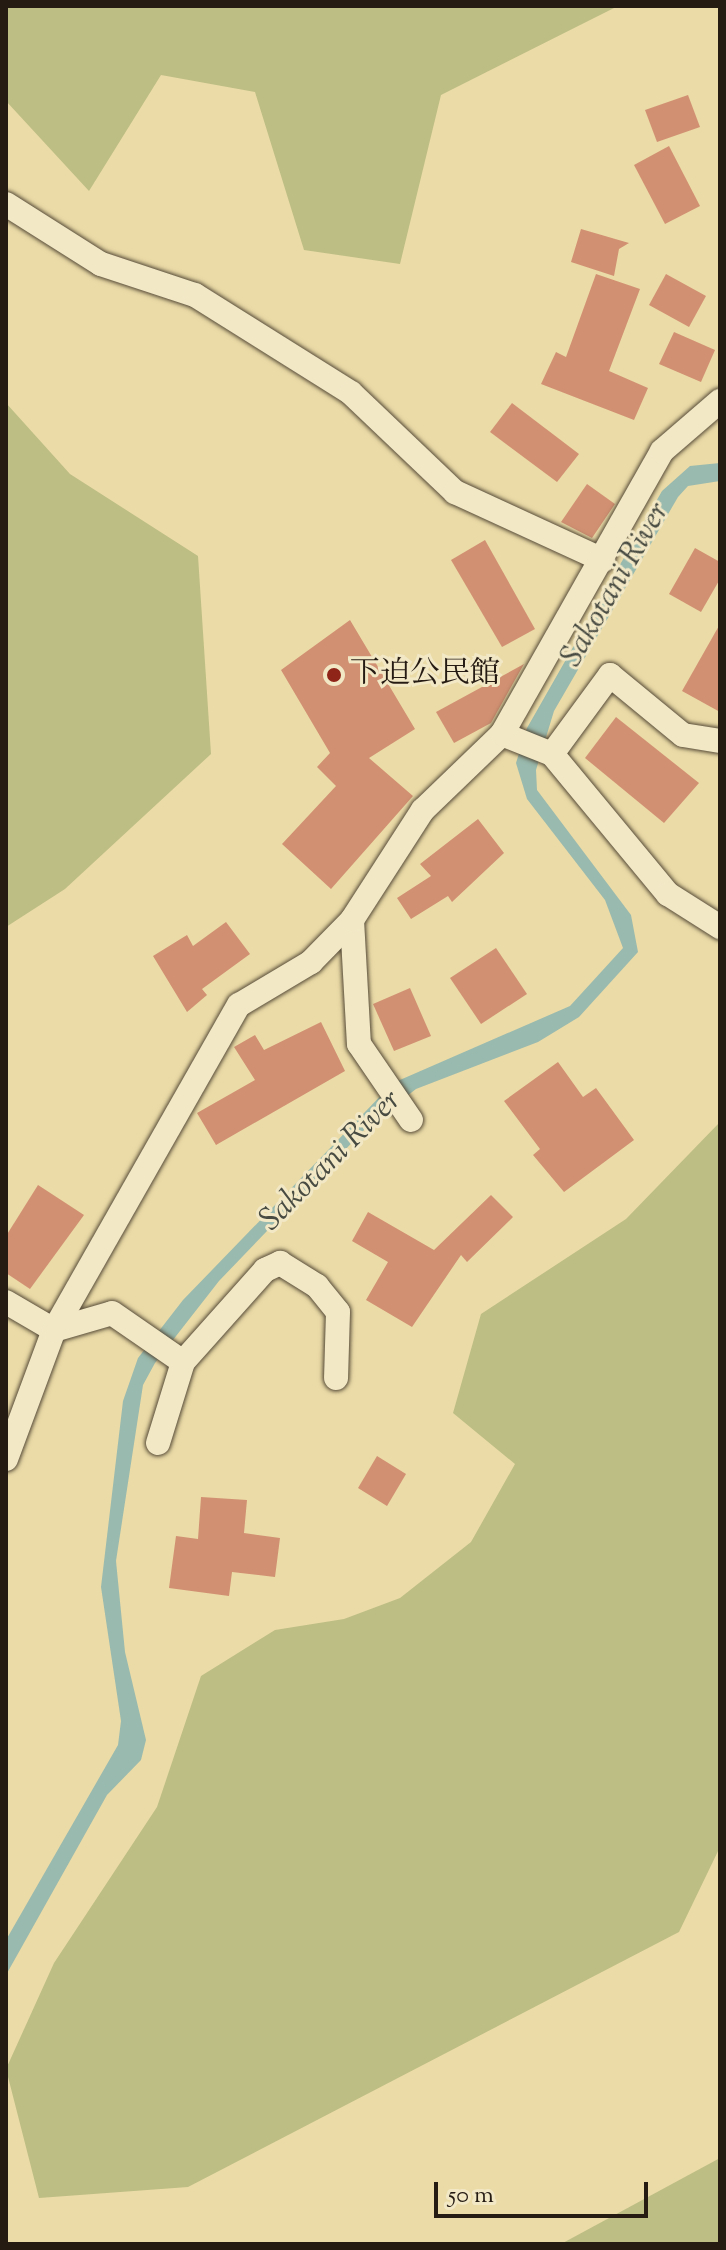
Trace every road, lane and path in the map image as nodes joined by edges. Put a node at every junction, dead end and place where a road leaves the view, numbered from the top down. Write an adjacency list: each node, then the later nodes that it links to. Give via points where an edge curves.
1 (6, 204): 3 (street, via 101,264 195,295 351,393 455,492)
2 (720, 401): 3 (street, via 662,451)
3 (603, 560): 4 (street)
4 (509, 737): 6 (street); 7 (street, via 423,810)
5 (720, 741): 6 (street, via 683,735 610,675)
6 (552, 754): 8 (street, via 668,894)
7 (352, 920): 9 (street, via 359,1044 376,1077); 11 (street, via 311,962 239,1005)
8 (720, 927)
9 (406, 1114)
10 (6, 1302): 11 (street)
11 (54, 1330): 12 (street, via 112,1313); 15 (street)
12 (178, 1359): 13 (street, via 265,1270 280,1263 307,1277 338,1312); 14 (street)
13 (336, 1378)
14 (158, 1443)
15 (6, 1459)

